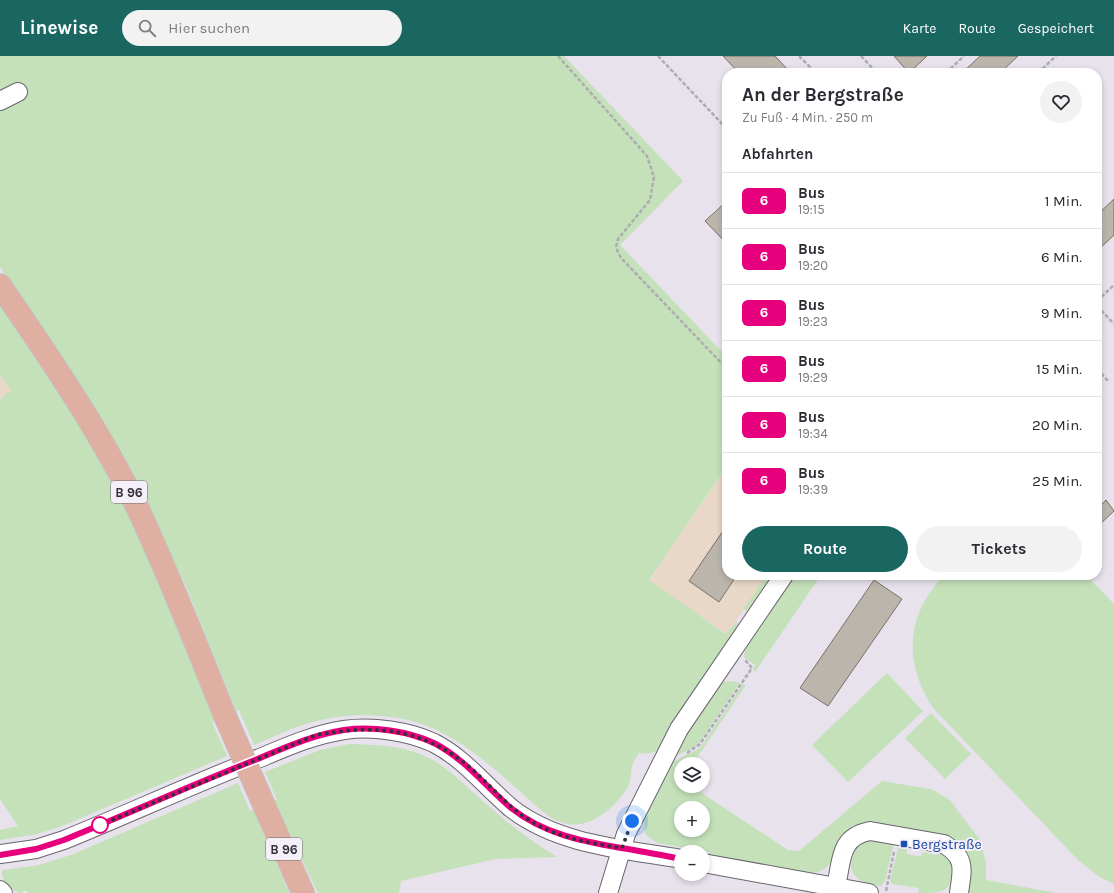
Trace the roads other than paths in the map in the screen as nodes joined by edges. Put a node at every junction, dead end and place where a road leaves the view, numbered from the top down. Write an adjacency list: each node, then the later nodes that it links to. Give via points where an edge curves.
1 (18, 92): 2 (street)
2 (0, 101)
3 (0, 285): 12 (main road, B 96, bridge, via 98,436 138,509)
4 (781, 580): 5 (street, via 678,729 626,834)
5 (622, 848): 6 (street, via 558,835 530,821 512,808 454,755 433,743 410,735 375,729 316,735 64,840 36,849); 7 (street); 13 (street)
6 (0, 854)
7 (674, 858)
8 (710, 863): 9 (street)
9 (836, 887): 14 (street); 15 (street, via 844,846 859,833 870,831 944,844 952,849 963,866)
10 (0, 890): 11 (street)
11 (3, 893)
12 (303, 893)
13 (608, 893)
14 (870, 893)
15 (959, 893)

